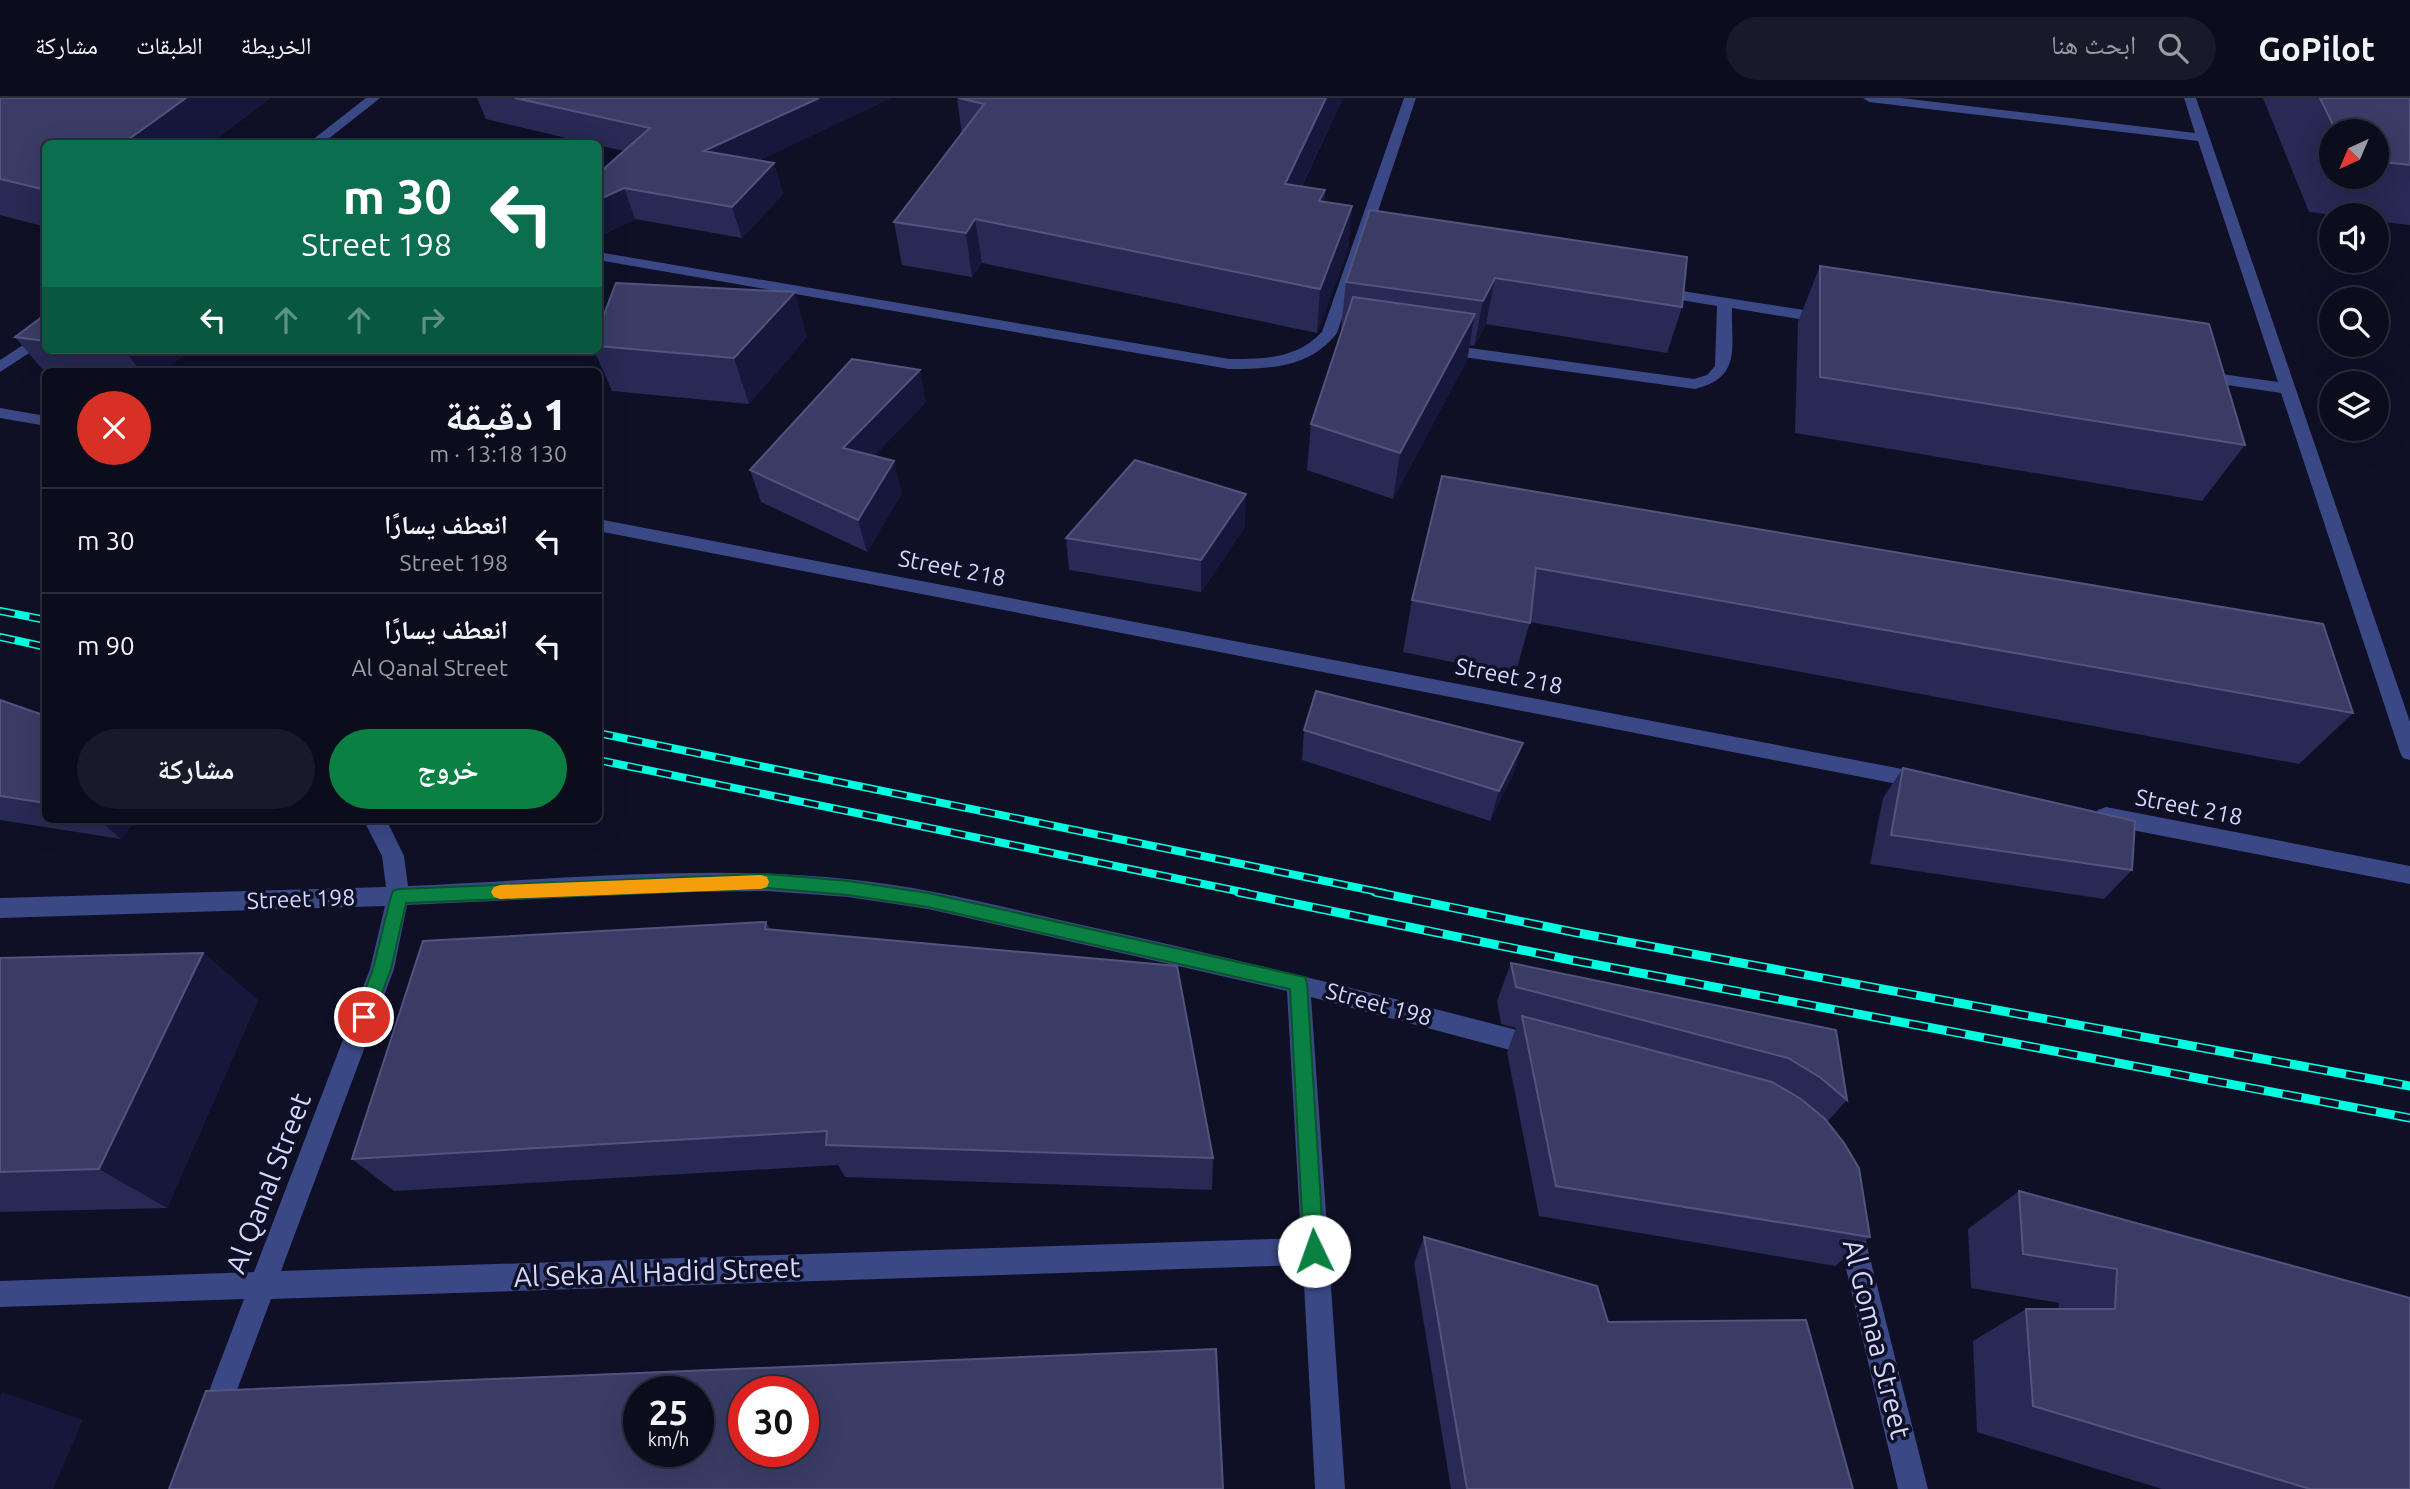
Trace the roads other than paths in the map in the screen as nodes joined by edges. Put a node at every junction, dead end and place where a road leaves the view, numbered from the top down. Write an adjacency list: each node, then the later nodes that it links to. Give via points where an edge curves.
1 (374, 98): 6 (street)
2 (1410, 98): 7 (street, via 1367,248 1335,334 1294,359 1229,365)
3 (1870, 98): 5 (street)
4 (2190, 98): 5 (street)
5 (2204, 138): 15 (street)
6 (318, 140)
7 (602, 257)
8 (1644, 290): 9 (street)
9 (1725, 303): 10 (street); 12 (street, via 1723,367 1713,378 1695,384)
10 (1849, 322)
11 (42, 338): 13 (street)
12 (1423, 347)
13 (0, 367)
14 (2178, 372): 15 (street)
15 (2287, 389): 19 (street)
16 (0, 413): 17 (street)
17 (42, 420)
18 (602, 526): 20 (street, Street 218)
19 (2410, 752)
20 (1944, 785)
21 (2081, 811): 23 (street, Street 218)
22 (376, 823): 24 (street, via 394,855)
23 (2410, 875)
24 (399, 896): 25 (street, Street 198); 26 (street, Street 198, via 767,881 848,888 928,900); 30 (street, Al Qanal Street, via 382,969)
25 (0, 908)
26 (1298, 983): 27 (street, Street 198); 29 (street)
27 (1564, 1054)
28 (1843, 1202): 34 (street, Al Gomaa Street)
29 (1314, 1251): 30 (street, Al Seka Al Hadid Street); 33 (street)
30 (263, 1285): 31 (street, Al Seka Al Hadid Street); 32 (street, Al Qanal Street)
31 (0, 1294)
32 (206, 1438)
33 (1330, 1489)
34 (1913, 1489)

